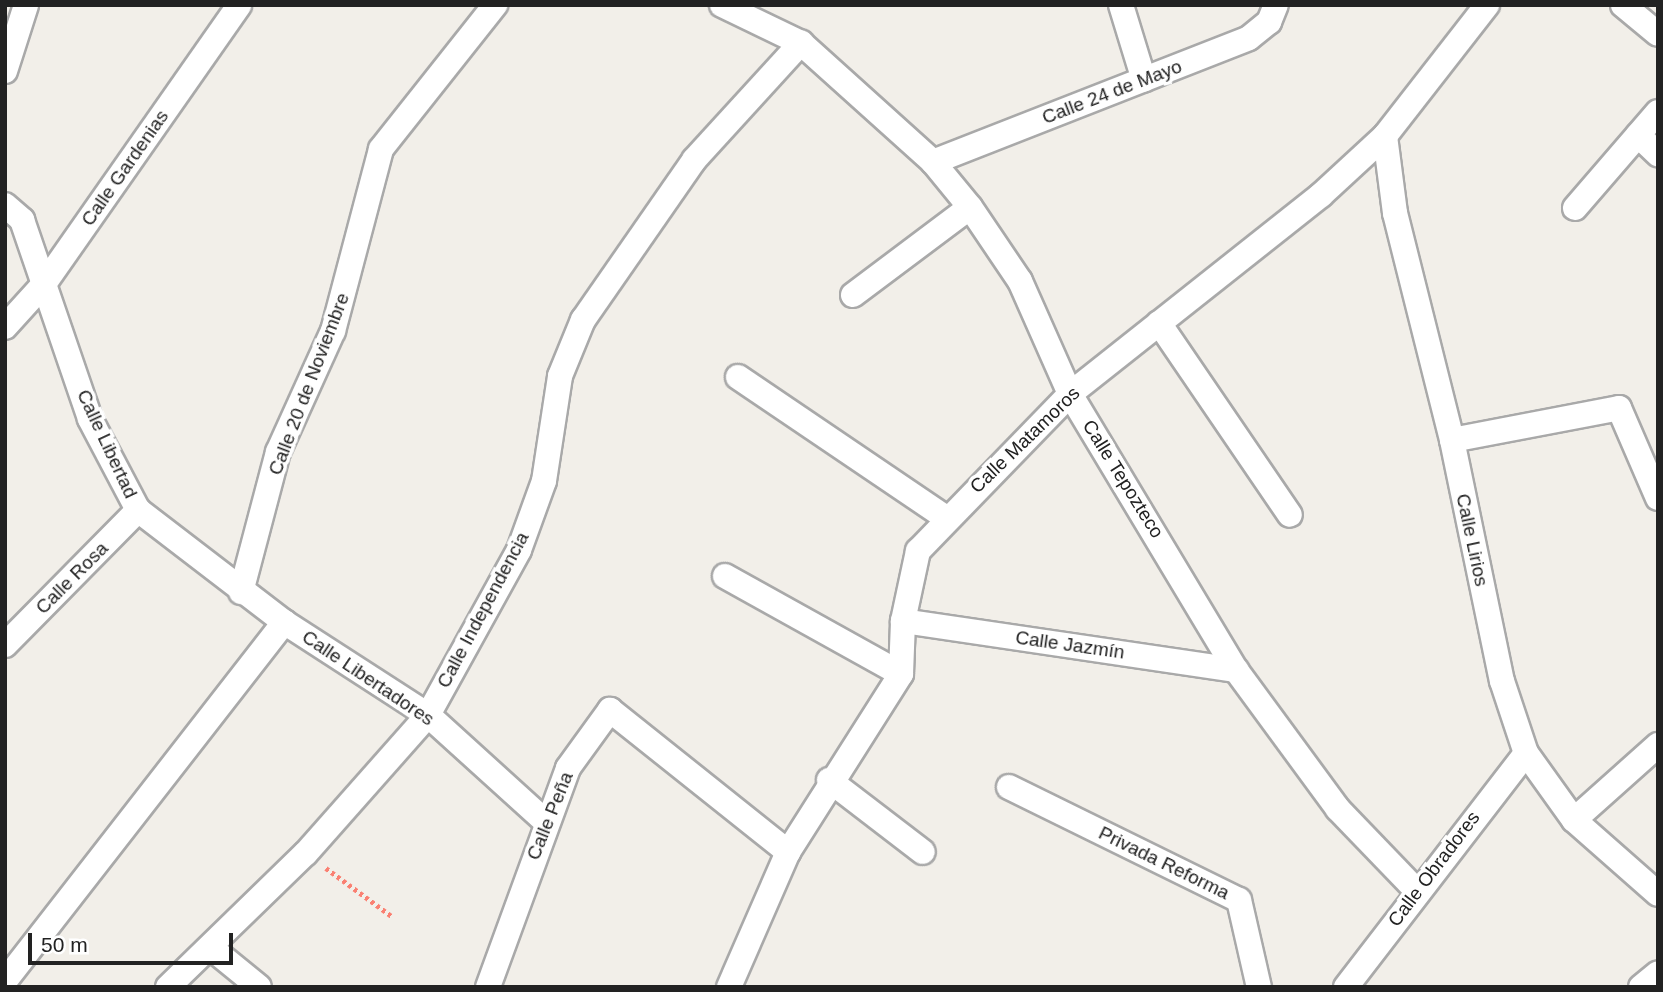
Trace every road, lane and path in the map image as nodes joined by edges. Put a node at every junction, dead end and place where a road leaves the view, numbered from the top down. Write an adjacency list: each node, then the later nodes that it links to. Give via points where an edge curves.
1 (26, 5): 11 (street)
2 (239, 5): 21 (street, Calle Gardenias)
3 (495, 5): 33 (street, Calle 20 de Noviembre, via 382,149 333,331 278,452)
4 (722, 5): 10 (street, Calle Tepozteco)
5 (1121, 5): 12 (street)
6 (1276, 5): 12 (street, Calle 24 de Mayo, via 1269,22 1249,38)
7 (1487, 5): 15 (street, Calle Matamoros)
8 (1622, 5): 9 (street)
9 (1658, 34)
10 (801, 43): 17 (street, Calle Tepozteco); 39 (street, Calle Independencia, via 694,160 583,320 560,376 544,481 519,550)
11 (5, 71)
12 (1144, 80): 17 (street, Calle 24 de Mayo)
13 (1658, 112): 14 (street)
14 (1638, 135): 16 (street); 20 (street)
15 (1385, 136): 23 (street, Calle Matamoros, via 1321,195); 27 (street, Calle Lirios, via 1395,214)
16 (1658, 154)
17 (933, 162): 19 (street, Calle Tepozteco)
18 (5, 205): 21 (street, Calle Libertad, via 22,220)
19 (970, 207): 22 (street); 26 (street, Calle Tepozteco, via 1020,281)
20 (1574, 208)
21 (44, 284): 24 (street, Calle Gardenias); 29 (street, Calle Libertad, via 90,418)
22 (853, 295)
23 (1159, 323): 26 (street, Calle Matamoros); 30 (street)
24 (5, 327)
25 (738, 377): 31 (street)
26 (1070, 394): 31 (street, Calle Matamoros); 37 (street, Calle Tepozteco)
27 (1451, 440): 28 (street, via 1619,408); 41 (street, Calle Lirios, via 1502,681)
28 (1658, 498)
29 (138, 510): 33 (street, Calle Libertad); 36 (street, Calle Rosa)
30 (1290, 515)
31 (945, 517): 34 (street, Calle Matamoros, via 918,551)
32 (726, 576): 38 (street)
33 (241, 592): 35 (street, Calle Libertad)
34 (903, 621): 37 (street, Calle Jazmín); 38 (street, Calle Matamoros)
35 (284, 622): 39 (street, Calle Libertadores); 54 (street)
36 (5, 645)
37 (1237, 670): 49 (street, Calle Tepozteco, via 1338,810)
38 (901, 674): 42 (street)
39 (428, 715): 45 (street, Calle Libertadores); 48 (street, Calle Independencia)
40 (1658, 745): 44 (street)
41 (1525, 753): 44 (street, Calle Lirios); 49 (street, Calle Obradores)
42 (829, 780): 46 (street); 47 (street)
43 (1009, 787): 59 (street, Privada Reforma, via 1239,900)
44 (1574, 820): 50 (street, Calle Lirios)
45 (545, 821): 46 (street, Calle Peña, via 568,768 610,710); 57 (street, Calle Peña)
46 (788, 852): 58 (street)
47 (923, 852)
48 (306, 853): 51 (path); 52 (street, Calle Independencia)
49 (1418, 892): 60 (street, Calle Obradores)
50 (1658, 894)
51 (393, 917)
52 (210, 947): 55 (street, Calle Independencia); 56 (street)
53 (1658, 973): 61 (street)
54 (5, 981)
55 (168, 987)
56 (259, 987)
57 (488, 987)
58 (729, 987)
59 (1259, 987)
60 (1346, 987)
61 (1640, 987)

